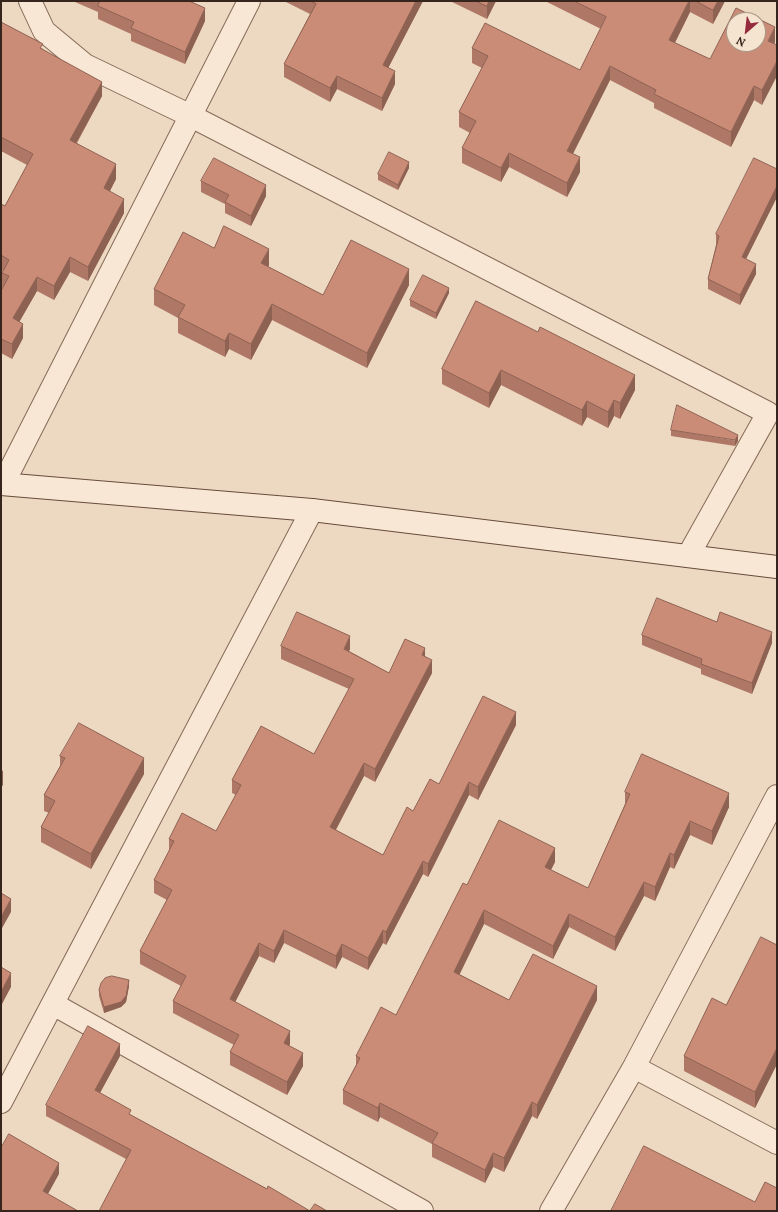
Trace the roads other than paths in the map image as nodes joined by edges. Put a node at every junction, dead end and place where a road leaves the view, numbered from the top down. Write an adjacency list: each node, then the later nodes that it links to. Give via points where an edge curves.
1 (30, 1): 3 (street, via 44,31 85,65)
2 (249, 1): 3 (street)
3 (191, 116): 4 (street); 5 (street)
4 (773, 406): 7 (street)
5 (2, 484): 6 (street)
6 (312, 510): 7 (street); 10 (street)
7 (688, 556): 8 (street)
8 (777, 567)
9 (777, 796): 11 (street)
10 (53, 1004): 12 (street); 14 (street)
11 (634, 1068): 13 (street); 15 (street)
12 (1, 1102)
13 (777, 1142)
14 (422, 1211)
15 (551, 1211)

